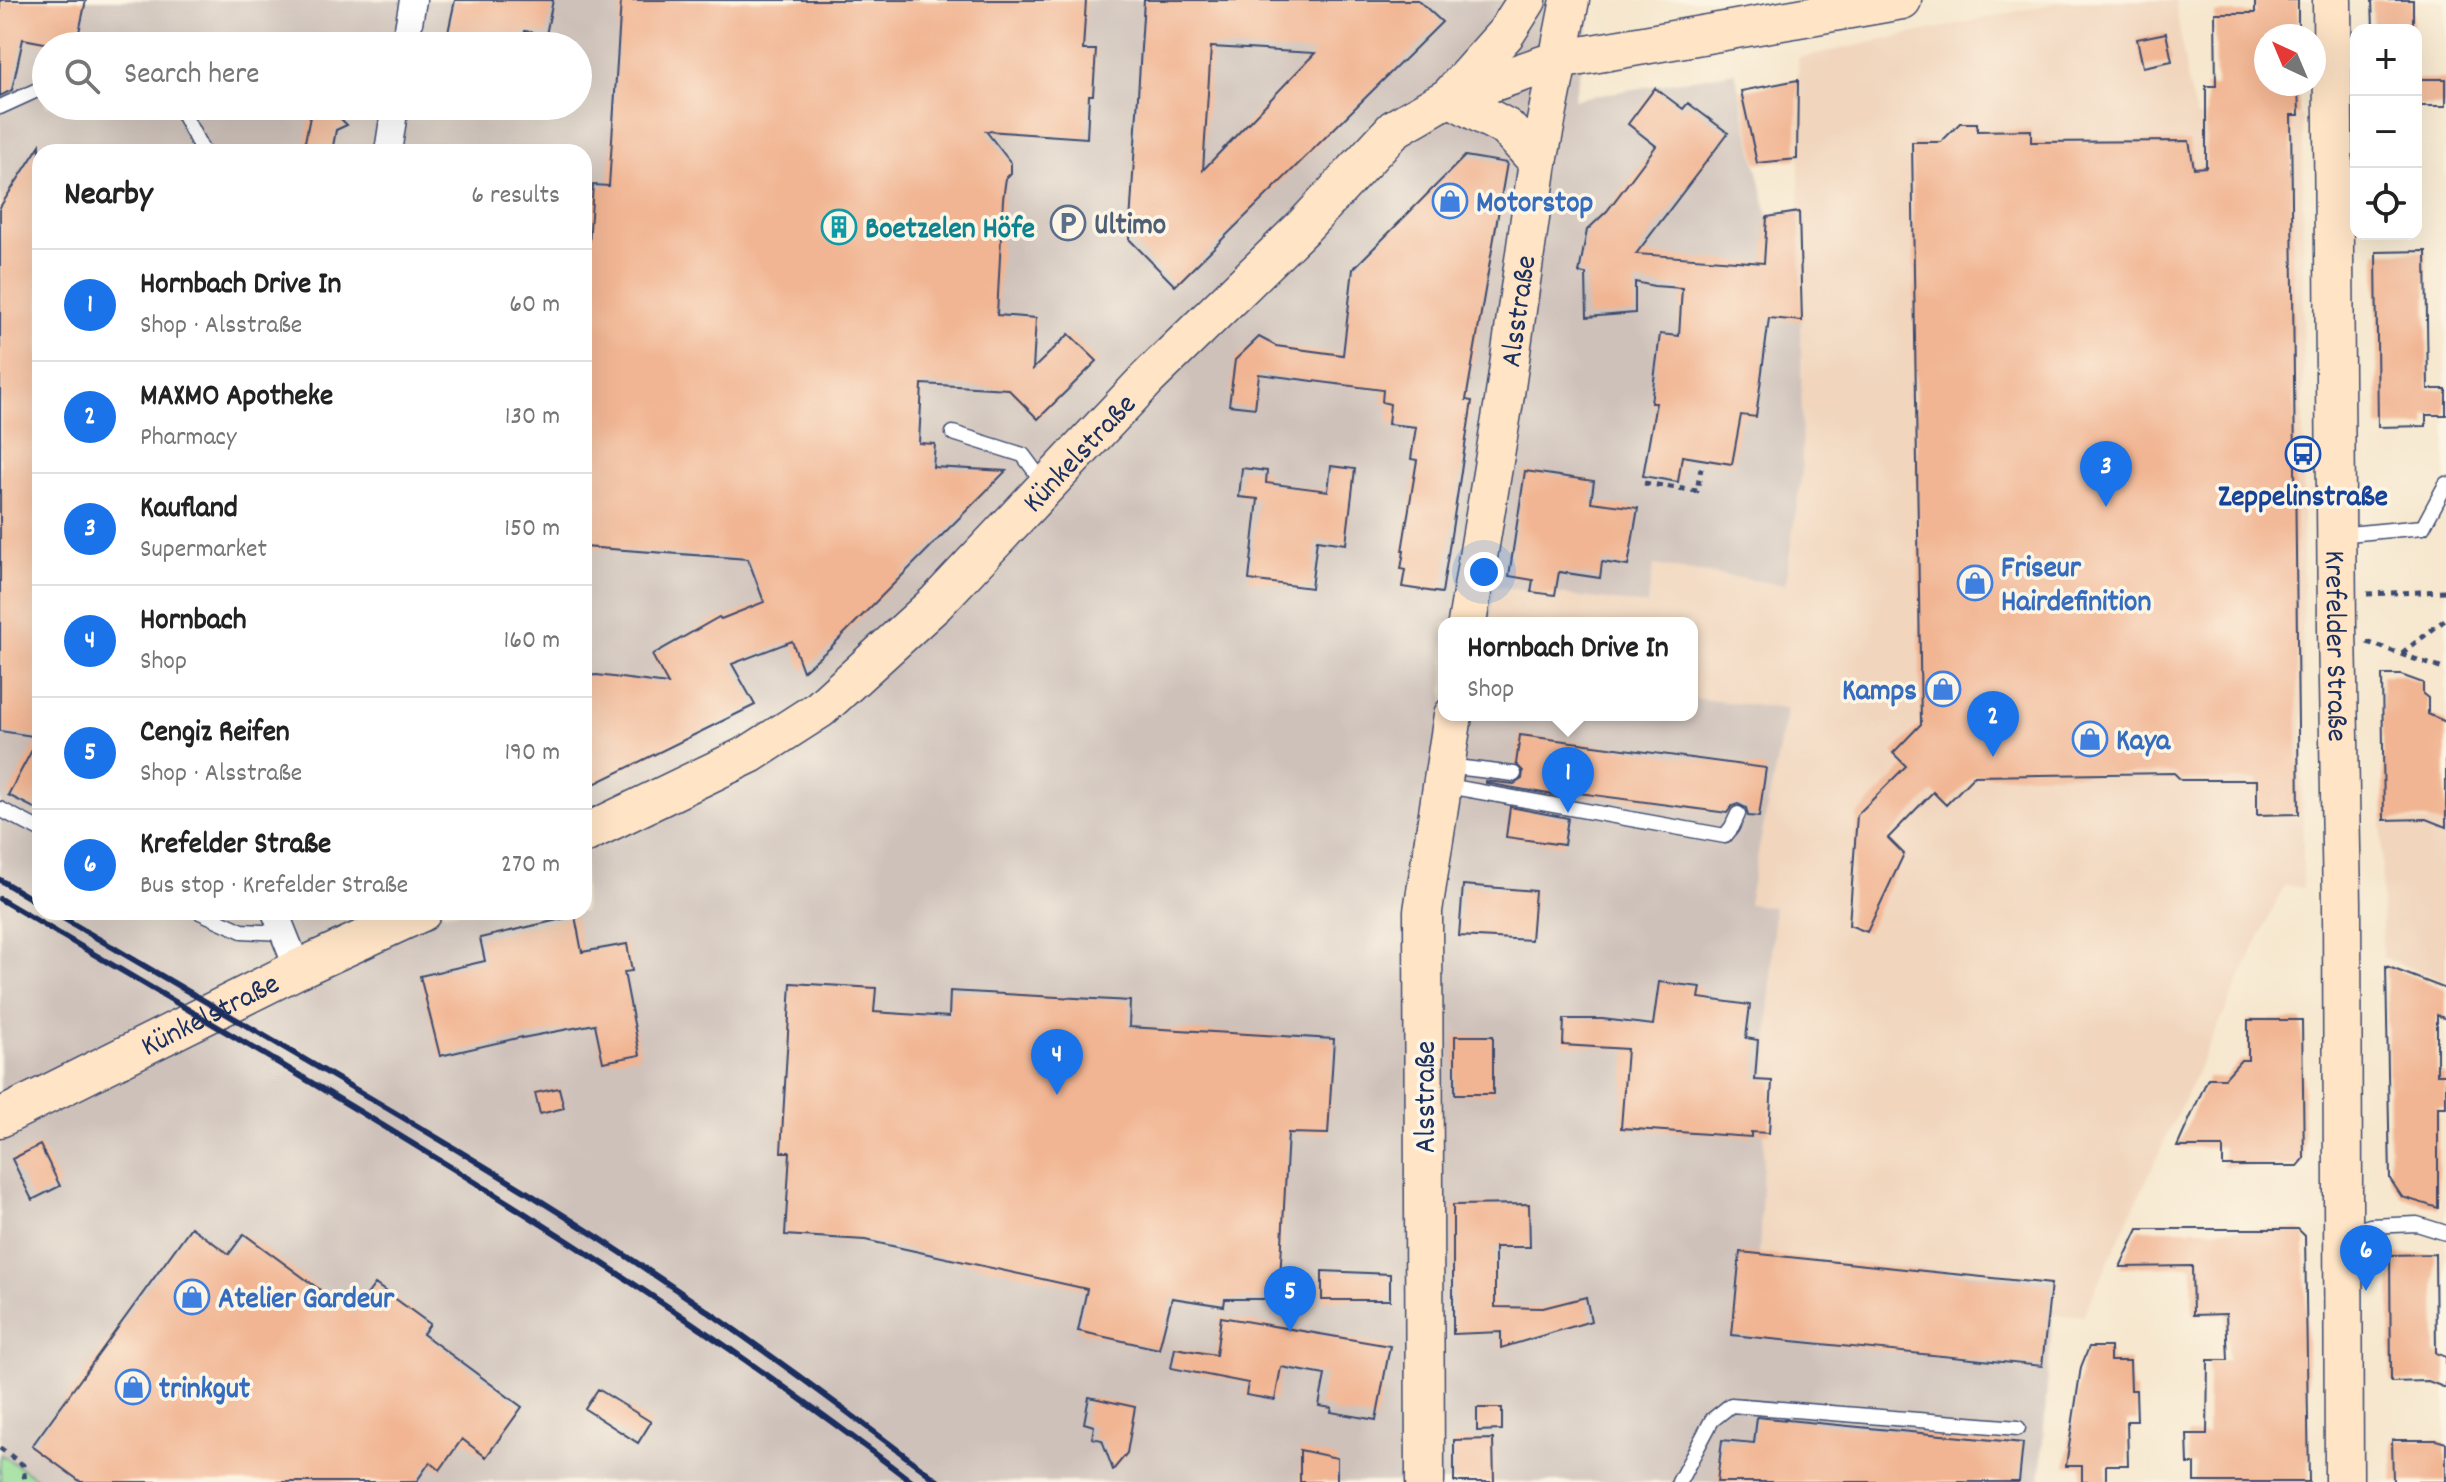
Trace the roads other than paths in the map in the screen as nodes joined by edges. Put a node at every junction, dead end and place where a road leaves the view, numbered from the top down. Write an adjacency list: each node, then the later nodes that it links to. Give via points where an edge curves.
1 (413, 0): 6 (street)
2 (1527, 0): 9 (street, via 1506,33)
3 (1570, 0): 7 (street, Alsstraße)
4 (1902, 0): 7 (street)
5 (2332, 0): 19 (street, Krefelder Straße)
6 (407, 32)
7 (1558, 60): 9 (street, Künkelstraße); 15 (street, Alsstraße)
8 (32, 92): 10 (lane)
9 (1449, 97): 15 (street, via 1507,128); 18 (street, Künkelstraße, via 1394,129)
10 (0, 107)
11 (186, 120): 13 (lane)
12 (393, 120): 14 (street)
13 (199, 144)
14 (389, 144)
15 (1538, 162): 20 (street, Alsstraße)
16 (953, 433): 18 (lane, via 1023,455)
17 (2446, 484): 19 (lane, via 2423,527)
18 (1046, 486): 27 (street, Künkelstraße, via 936,603 820,709 750,754)
19 (2337, 535): 34 (street, Krefelder Straße)
20 (1468, 617)
21 (1452, 721): 23 (street, Alsstraße)
22 (1514, 774): 23 (lane)
23 (1443, 775): 25 (lane, via 1725,836); 36 (street, Alsstraße, via 1423,911)
24 (0, 809): 26 (lane)
25 (1738, 814)
26 (32, 826)
27 (592, 830)
28 (218, 920): 30 (lane, via 242,931)
29 (405, 920): 31 (street, Künkelstraße)
30 (279, 923): 31 (street)
31 (298, 969): 32 (street, Künkelstraße)
32 (0, 1118)
33 (2446, 1233): 34 (lane, via 2417,1224 2370,1226)
34 (2342, 1235): 38 (street, Krefelder Straße)
35 (2018, 1428): 37 (lane, via 1731,1405 1712,1420)
36 (1425, 1482)
37 (1679, 1482)
38 (2344, 1482)

